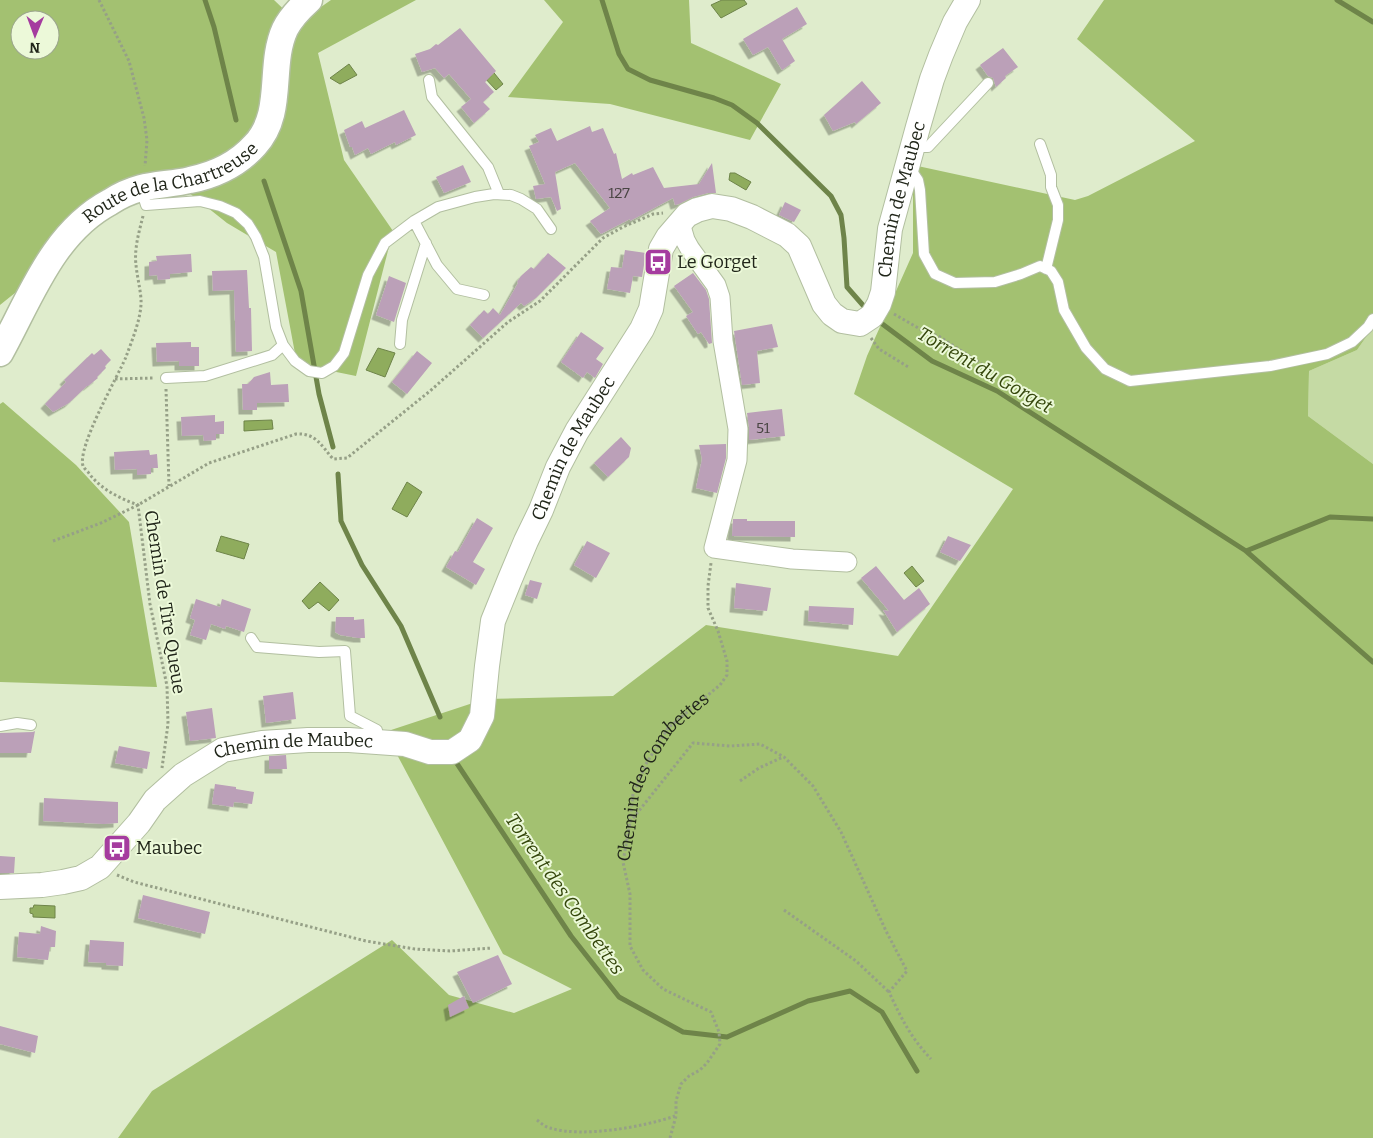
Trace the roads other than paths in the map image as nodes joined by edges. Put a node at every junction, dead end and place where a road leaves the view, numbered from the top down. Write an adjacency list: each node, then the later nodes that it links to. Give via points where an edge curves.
1 (309, 0): 7 (main road, Route de la Chartreuse, via 296,11 285,30 279,50 272,114 263,136 243,157 216,172)
2 (968, 0): 6 (street, Chemin de Maubec, via 935,71)
3 (429, 80): 8 (lane, via 432,97 488,167)
4 (988, 83): 6 (lane, via 928,148 922,147)
5 (1040, 144): 13 (lane, via 1058,205 1058,220)
6 (910, 153): 10 (street, Chemin de Maubec, via 890,229 883,292 872,316 860,324 842,321 832,314 824,304 799,246 787,235 745,214 712,206 687,215); 13 (lane, via 921,199 924,254 935,274 955,283 995,282 1040,266)
7 (144, 190): 17 (lane, via 220,206 236,213 248,224 264,257 276,327); 18 (main road, Route de la Chartreuse, via 119,196 100,207 62,243)
8 (499, 194): 9 (lane, via 438,207); 11 (lane, via 511,195 537,208)
9 (414, 221): 12 (lane); 17 (lane, via 385,243 368,275 344,353 334,366 322,373 309,371 295,361)
10 (680, 223): 20 (street, via 690,250 716,285 720,297 723,341 738,429 737,460 714,548); 24 (street, Chemin de Maubec, via 661,249 652,309 573,438 510,579 493,622 482,716 470,740 452,752 430,752 405,744)
11 (551, 229)
12 (426, 243): 14 (lane, via 437,265 457,289); 16 (lane, via 402,320)
13 (1046, 268): 15 (lane, via 1058,282 1064,310 1086,348 1105,369 1130,381 1270,366 1327,354 1352,342)
14 (484, 295)
15 (1373, 319)
16 (400, 344)
17 (283, 345): 19 (lane, via 272,355 205,376)
18 (0, 353)
19 (166, 378)
20 (847, 562)
21 (251, 638): 24 (lane, via 257,647 345,651 350,716 377,730)
22 (31, 725): 23 (lane)
23 (0, 726)
24 (378, 741): 25 (street, Chemin de Maubec, via 308,740 223,750 183,775 155,800 100,867 81,878 63,882)
25 (0, 887)

